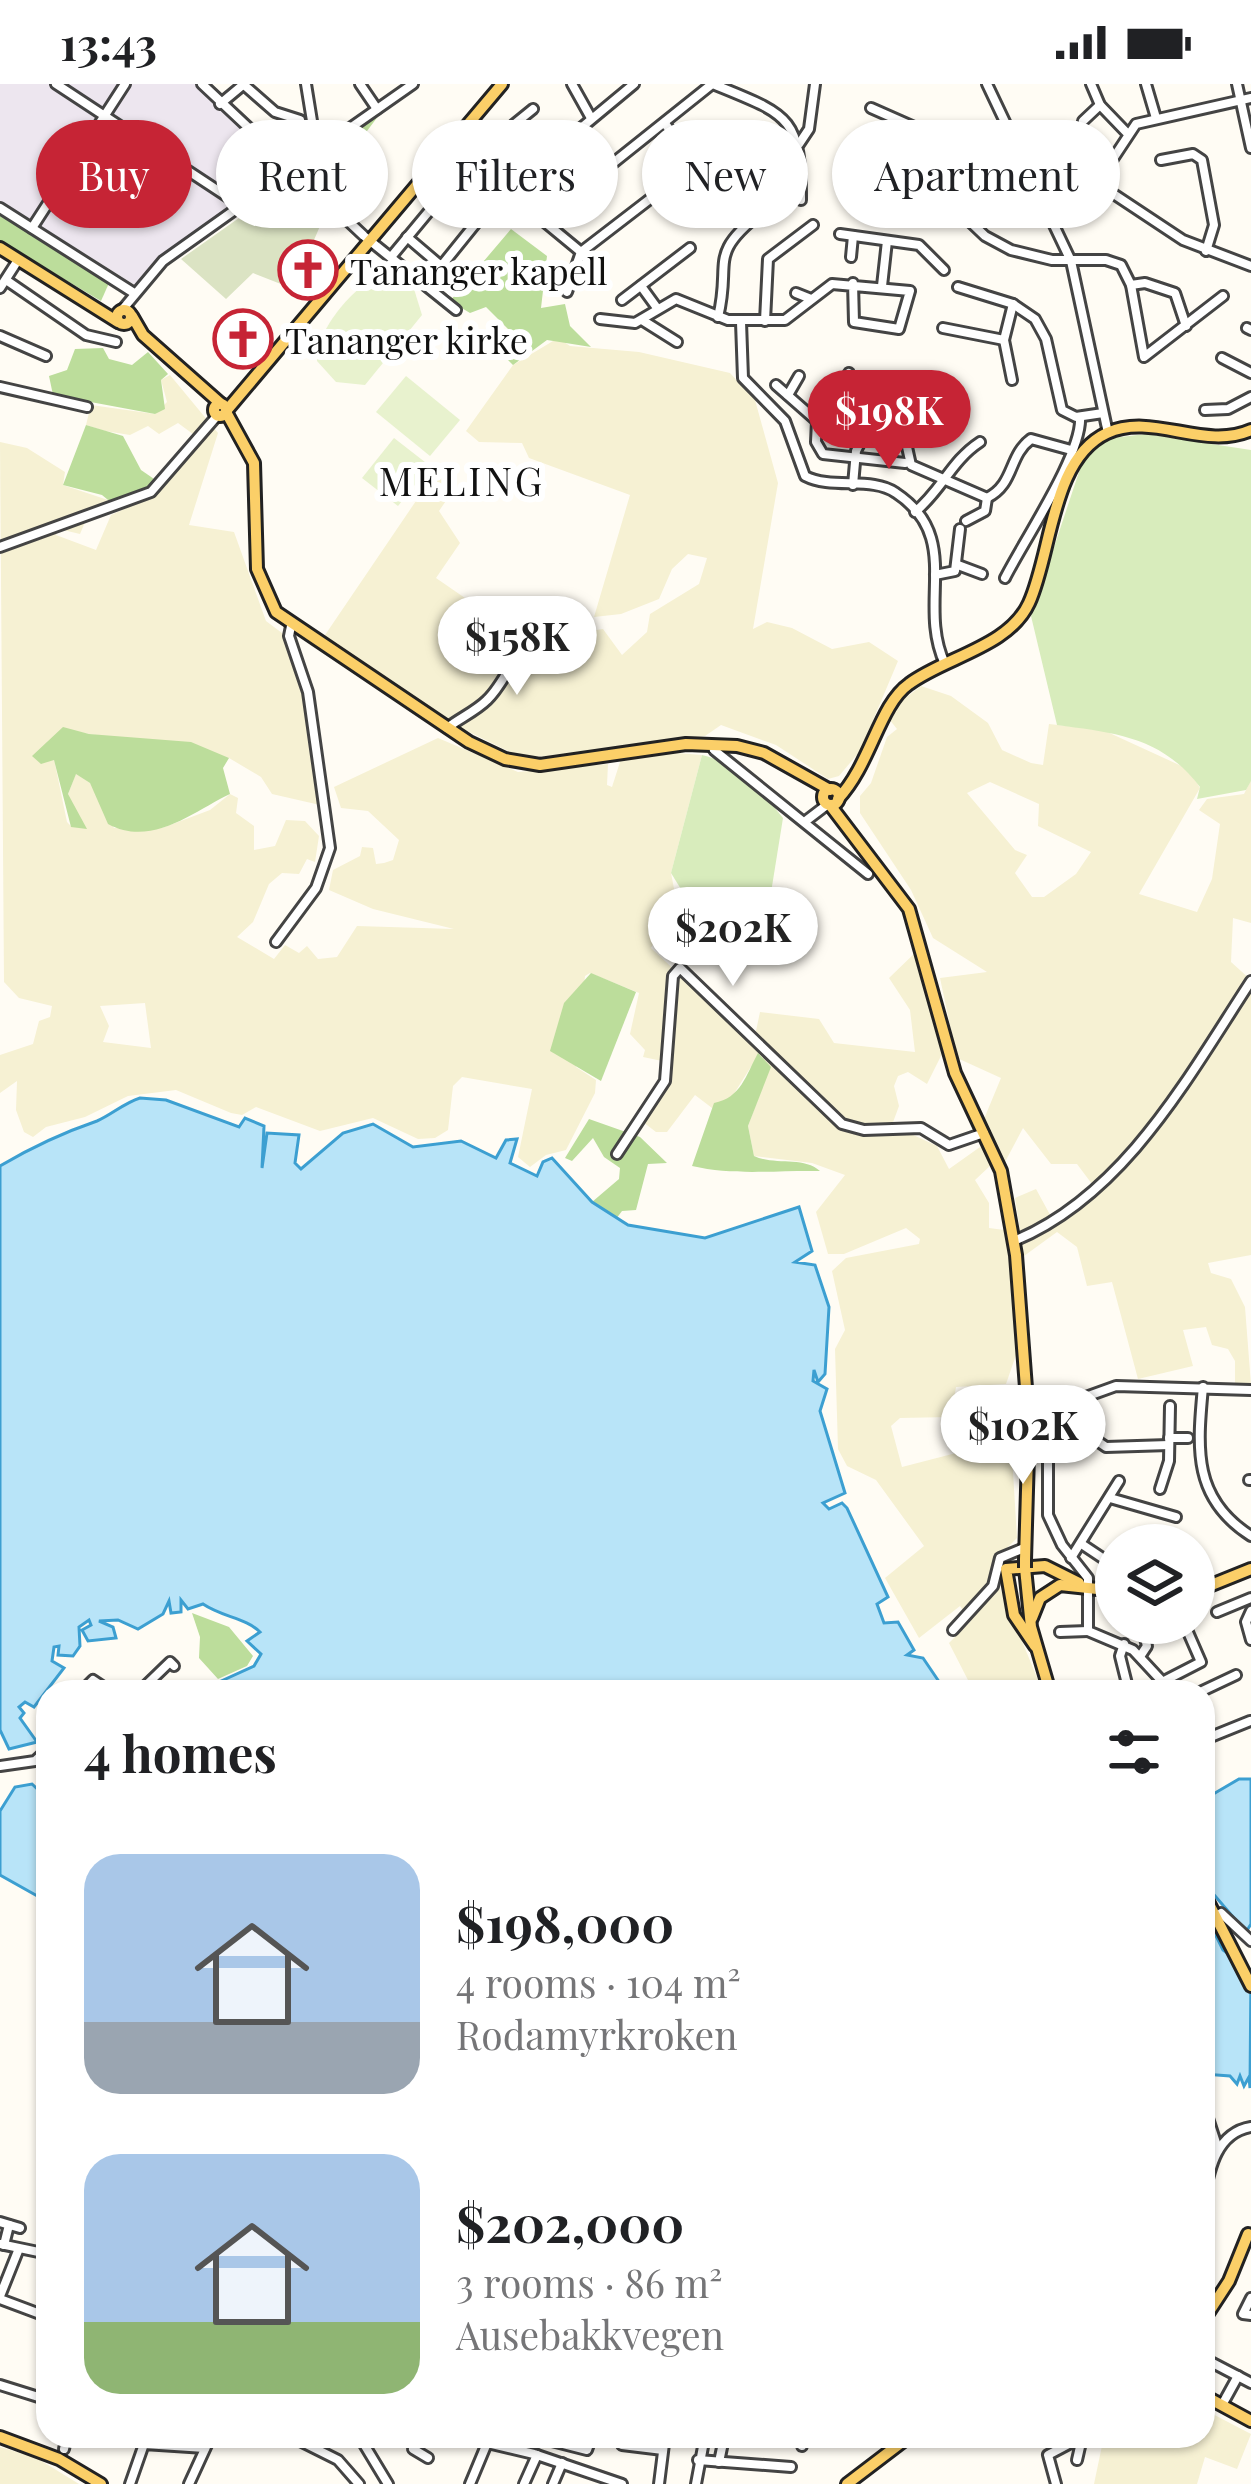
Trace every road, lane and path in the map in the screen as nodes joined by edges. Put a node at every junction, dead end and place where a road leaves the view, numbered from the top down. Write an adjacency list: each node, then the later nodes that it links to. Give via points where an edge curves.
1 (56, 84): 23 (street)
2 (124, 84): 23 (street)
3 (202, 84): 18 (street)
4 (243, 84): 18 (street); 27 (street, via 275,112)
5 (306, 84): 28 (street)
6 (360, 84): 21 (street)
7 (412, 84): 21 (street)
8 (502, 84): 61 (main road)
9 (572, 84): 24 (street)
10 (634, 84): 24 (street)
11 (815, 84): 37 (street)
12 (987, 84): 35 (street)
13 (1091, 84): 19 (street)
14 (1146, 84): 25 (street)
15 (1238, 84): 17 (street)
16 (717, 85): 32 (street); 33 (street)
17 (1246, 99): 25 (street); 41 (street)
18 (220, 104): 26 (street)
19 (1100, 105): 36 (street); 38 (street)
20 (871, 108): 34 (street)
21 (377, 109): 29 (street, bridge)
22 (533, 110): 30 (street)
23 (105, 116): 44 (street); 50 (street)
24 (591, 118): 31 (street)
25 (1156, 118): 38 (street)
26 (237, 120)
27 (300, 120)
28 (312, 120)
29 (361, 120)
30 (521, 120)
31 (589, 120)
32 (672, 120)
33 (782, 120)
34 (898, 120)
35 (1005, 120)
36 (1084, 120)
37 (808, 130)
38 (1126, 132): 40 (street)
39 (642, 143): 43 (street)
40 (1120, 143)
41 (1251, 148)
42 (1161, 160): 65 (street, via 1202,160 1214,225)
43 (618, 162)
44 (216, 189)
45 (1120, 199): 65 (street)
46 (642, 205): 66 (street)
47 (0, 208): 50 (street)
48 (216, 222): 82 (street, via 163,260)
49 (813, 225): 94 (street, via 768,259)
50 (32, 228): 82 (street)
51 (355, 228): 61 (street)
52 (414, 228): 60 (street)
53 (473, 228): 71 (street)
54 (553, 228): 66 (street)
55 (744, 228): 91 (street, via 721,259)
56 (980, 228): 70 (street, via 998,245)
57 (1056, 228): 70 (street)
58 (840, 234): 59 (street)
59 (853, 236): 62 (street); 68 (street)
60 (407, 237): 67 (street); 71 (street)
61 (368, 239): 67 (street); 114 (main road)
62 (887, 241): 73 (street, via 923,246); 79 (street)
63 (0, 248): 69 (main road)
64 (690, 248): 78 (street)
65 (1206, 251): 72 (street)
66 (581, 252): 81 (street)
67 (391, 257): 76 (street)
68 (851, 257)
69 (18, 260): 75 (street); 90 (main road)
70 (1071, 261): 77 (street, via 1115,262); 116 (street)
71 (441, 266): 76 (street)
72 (1251, 266)
73 (944, 270)
74 (853, 283): 79 (street); 79 (street, via 853,321 898,329 910,291); 85 (street, via 824,287)
75 (3, 284): 100 (street, via 86,335)
76 (425, 285): 89 (street)
77 (1131, 285): 96 (street, via 1175,293); 96 (street, via 1144,357)
78 (641, 286): 86 (street); 88 (street)
79 (882, 286)
80 (958, 287): 87 (street)
81 (567, 292)
82 (134, 293): 90 (street)
83 (796, 293): 85 (street)
84 (1223, 296): 96 (street)
85 (811, 299): 94 (street, via 792,318)
86 (622, 300)
87 (1013, 304): 99 (street); 117 (street, via 1043,333 1060,406)
88 (657, 308): 91 (street, via 680,300); 93 (street)
89 (456, 310)
90 (124, 316): 114 (main road)
91 (718, 317): 95 (street)
92 (600, 319): 93 (street)
93 (642, 320): 101 (street)
94 (765, 321): 95 (street)
95 (741, 322): 127 (street, via 743,378 785,421 801,472)
96 (1186, 326)
97 (944, 328): 99 (street)
98 (0, 336): 102 (street)
99 (1004, 340): 107 (street)
100 (116, 342)
101 (677, 342)
102 (46, 356)
103 (1222, 358): 105 (street)
104 (849, 373): 118 (street)
105 (1251, 373)
106 (799, 376): 111 (street)
107 (1012, 380)
108 (776, 385): 111 (street)
109 (0, 388): 113 (street)
110 (886, 392): 124 (street)
111 (788, 395): 118 (street)
112 (1251, 397): 115 (street, via 1228,410)
113 (87, 407)
114 (221, 410): 130 (street, via 151,492); 135 (main road, via 245,452 260,580)
115 (1204, 410)
116 (1102, 413): 117 (street); 121 (street)
117 (1080, 417): 123 (street)
118 (818, 421): 124 (street, via 823,454)
119 (916, 427): 126 (street, via 908,461)
120 (1251, 430): 121 (main road, via 1220,438 1143,427)
121 (1108, 433): 137 (main road, via 1074,465 1024,613)
122 (980, 442): 126 (street, via 956,458)
123 (1071, 450): 128 (street, via 1030,439 1006,486); 134 (street, via 1045,517)
124 (854, 457): 125 (street); 127 (street)
125 (905, 463)
126 (945, 480): 128 (street); 129 (street)
127 (853, 485): 129 (street, via 892,489)
128 (987, 498): 131 (street, via 985,511 963,525 953,552)
129 (915, 512): 132 (street, via 935,538)
130 (0, 547)
131 (958, 565): 132 (street); 133 (street)
132 (935, 574): 137 (street, via 932,633)
133 (982, 574)
134 (1005, 578)
135 (291, 626): 138 (main road); 143 (street, via 330,848 316,889)
136 (568, 628): 138 (street, via 535,634 492,696)
137 (945, 664): 140 (main road, via 892,700 862,770)
138 (447, 728): 140 (main road, via 529,765 705,744 751,749)
139 (713, 750): 141 (street)
140 (831, 798): 141 (street); 145 (main road, via 912,916 955,1072)
141 (810, 818): 142 (street)
142 (868, 874)
143 (275, 942)
144 (1251, 981): 147 (street, via 1117,1172)
145 (984, 1133): 146 (street, via 949,1144 921,1128 842,1124 680,968 665,1081); 147 (main road, via 1005,1185)
146 (617, 1154)
147 (1014, 1241): 148 (main road)
148 (1021, 1366): 153 (main road); 154 (main road)
149 (1201, 1387): 150 (street); 151 (street, via 1116,1386); 163 (street, via 1200,1451 1213,1503)
150 (1251, 1390)
151 (1076, 1400): 153 (street); 155 (street)
152 (1170, 1406): 157 (street)
153 (1029, 1411): 154 (main road); 154 (main road); 158 (main road)
154 (1008, 1413): 158 (main road)
155 (1076, 1423): 157 (street, via 1106,1447); 167 (street, via 1050,1445 1045,1477 1048,1515)
156 (1187, 1438): 157 (street)
157 (1169, 1442): 160 (street)
158 (1024, 1466): 166 (main road)
159 (1119, 1481): 161 (street)
160 (1160, 1489)
161 (1110, 1498): 162 (street); 164 (street)
162 (1176, 1517)
163 (1251, 1536)
164 (1083, 1545): 165 (street); 167 (street)
165 (1095, 1553)
166 (1025, 1558): 177 (main road); 178 (street, via 1000,1558 993,1586)
167 (1071, 1558): 170 (street, via 1087,1575)
168 (1057, 1569): 170 (main road); 172 (main road, via 1049,1577); 186 (main road, via 1014,1566 1004,1573 1014,1615)
169 (1251, 1569): 171 (main road)
170 (1084, 1584): 172 (main road); 173 (main road); 179 (street)
171 (1215, 1584)
172 (1058, 1586): 177 (main road, via 1038,1602)
173 (1095, 1586)
174 (1251, 1598): 176 (street)
175 (1251, 1610): 182 (street)
176 (1217, 1612)
177 (1031, 1627): 186 (main road)
178 (953, 1630)
179 (1088, 1631): 180 (street); 181 (street)
180 (1060, 1632)
181 (1095, 1634)
182 (1251, 1640)
183 (1124, 1644): 187 (street); 192 (street)
184 (1146, 1644): 187 (street)
185 (1194, 1644): 194 (street, via 1201,1662)
186 (1035, 1646): 191 (main road)
187 (1141, 1655): 193 (street)
188 (174, 1666): 190 (street)
189 (1236, 1675): 195 (street)
190 (151, 1680)
191 (1046, 1680)
192 (1126, 1680)
193 (1163, 1680)
194 (1166, 1680)
195 (1215, 1681)
196 (1250, 1720): 197 (street)
197 (1215, 1735)
198 (36, 1760): 199 (street)
199 (0, 1766)
200 (1215, 1912): 203 (main road)
201 (1221, 1912): 202 (street)
202 (1251, 1940)
203 (1251, 1986)
204 (1251, 2127): 206 (street)
205 (1215, 2140): 206 (street)
206 (1218, 2149): 207 (street)
207 (1215, 2155)
208 (10, 2225): 210 (street)
209 (1249, 2235): 215 (main road)
210 (2, 2245): 211 (street)
211 (18, 2252): 212 (street); 213 (street)
212 (36, 2253)
213 (0, 2298): 216 (street)
214 (1251, 2298): 217 (street, via 1243,2314)
215 (1215, 2299)
216 (36, 2312)
217 (1251, 2314)
218 (1215, 2364): 219 (street)
219 (1238, 2376): 220 (street); 224 (street)
220 (1251, 2383)
221 (0, 2385): 222 (street)
222 (36, 2396)
223 (1215, 2402): 224 (main road)
224 (1222, 2406): 225 (main road)
225 (1251, 2421)
226 (0, 2437): 252 (main road)
227 (142, 2448): 253 (street)
228 (193, 2448): 240 (street)
229 (313, 2448): 254 (street, via 352,2470)
230 (366, 2448): 255 (street)
231 (414, 2448): 244 (street)
232 (486, 2448): 256 (street)
233 (517, 2448): 243 (street)
234 (535, 2448): 243 (street)
235 (647, 2448): 242 (street)
236 (702, 2448): 245 (street)
237 (722, 2448): 247 (street)
238 (1061, 2448): 262 (street, via 1048,2455)
239 (1080, 2448): 246 (street)
240 (205, 2449): 250 (street)
241 (893, 2449): 261 (main road)
242 (663, 2450): 259 (street)
243 (535, 2454): 248 (street); 257 (street)
244 (428, 2459)
245 (698, 2460): 247 (street); 260 (street)
246 (1078, 2460)
247 (719, 2462): 249 (street)
248 (562, 2463): 251 (street); 258 (street)
249 (791, 2467)
250 (192, 2483)
251 (555, 2483)
252 (101, 2484)
253 (130, 2484)
254 (359, 2484)
255 (388, 2484)
256 (470, 2484)
257 (524, 2484)
258 (622, 2484)
259 (659, 2484)
260 (695, 2484)
261 (847, 2484)
262 (1056, 2484)

